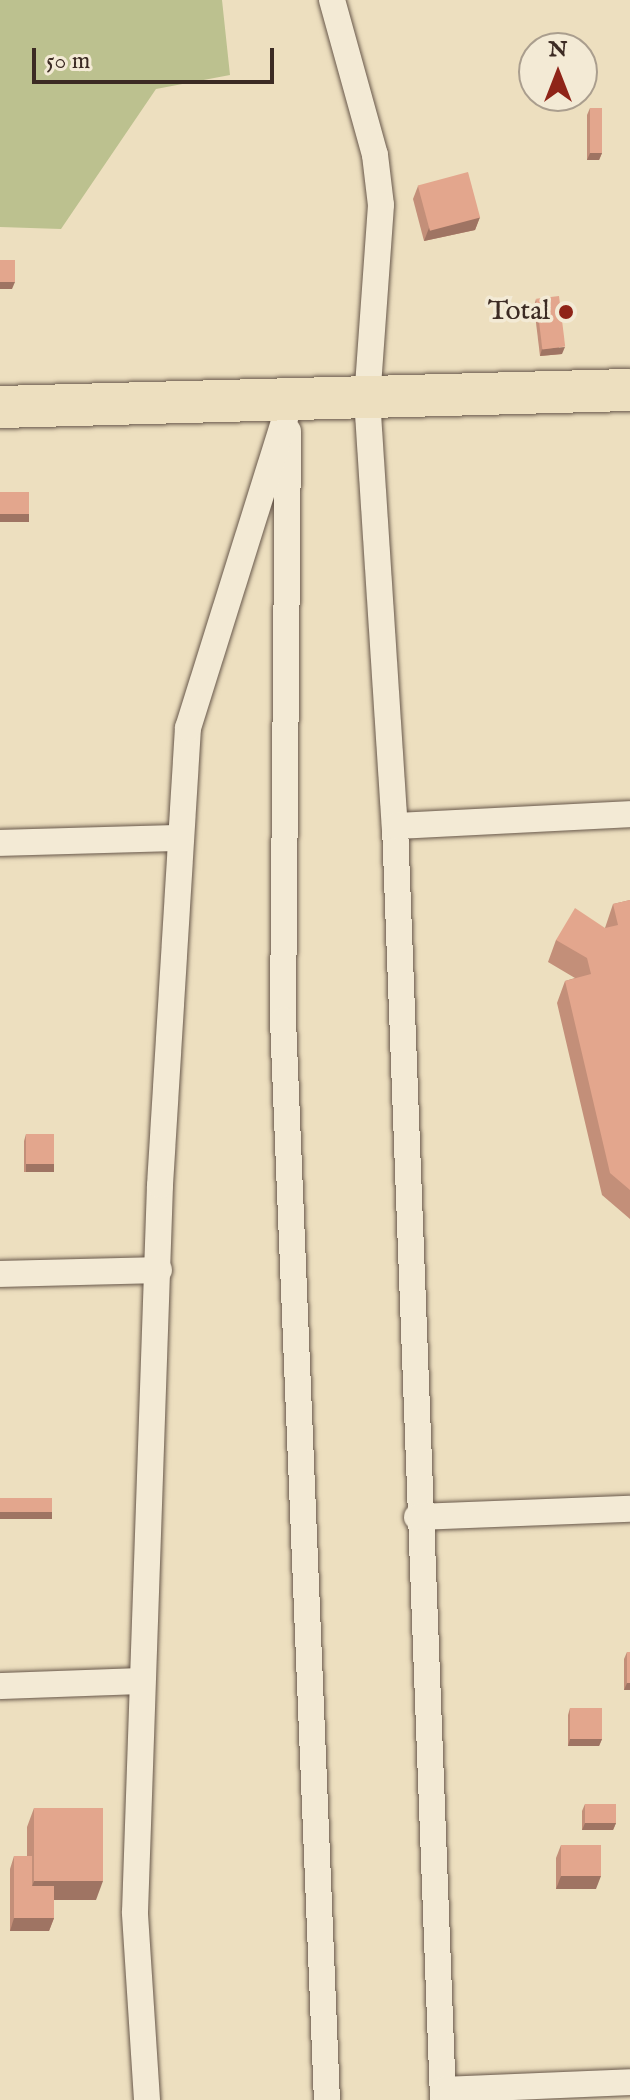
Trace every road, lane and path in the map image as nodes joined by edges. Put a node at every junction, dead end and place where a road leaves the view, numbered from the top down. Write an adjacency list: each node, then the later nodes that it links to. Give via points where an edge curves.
1 (332, 0): 3 (street, via 379,181)
2 (630, 390): 3 (main road)
3 (367, 398): 4 (main road); 7 (street)
4 (286, 406): 5 (main road); 8 (street, via 188,728); 19 (street, via 283,1020)
5 (0, 407)
6 (630, 814): 7 (street)
7 (395, 826): 13 (street)
8 (181, 838): 9 (street); 10 (street)
9 (0, 843)
10 (159, 1270): 11 (street); 14 (street)
11 (0, 1274)
12 (630, 1509): 13 (street)
13 (417, 1517): 17 (street)
14 (142, 1681): 15 (street); 18 (street, via 135,1912)
15 (0, 1686)
16 (630, 2082): 17 (street)
17 (443, 2095)
18 (147, 2100)
19 (327, 2100)

